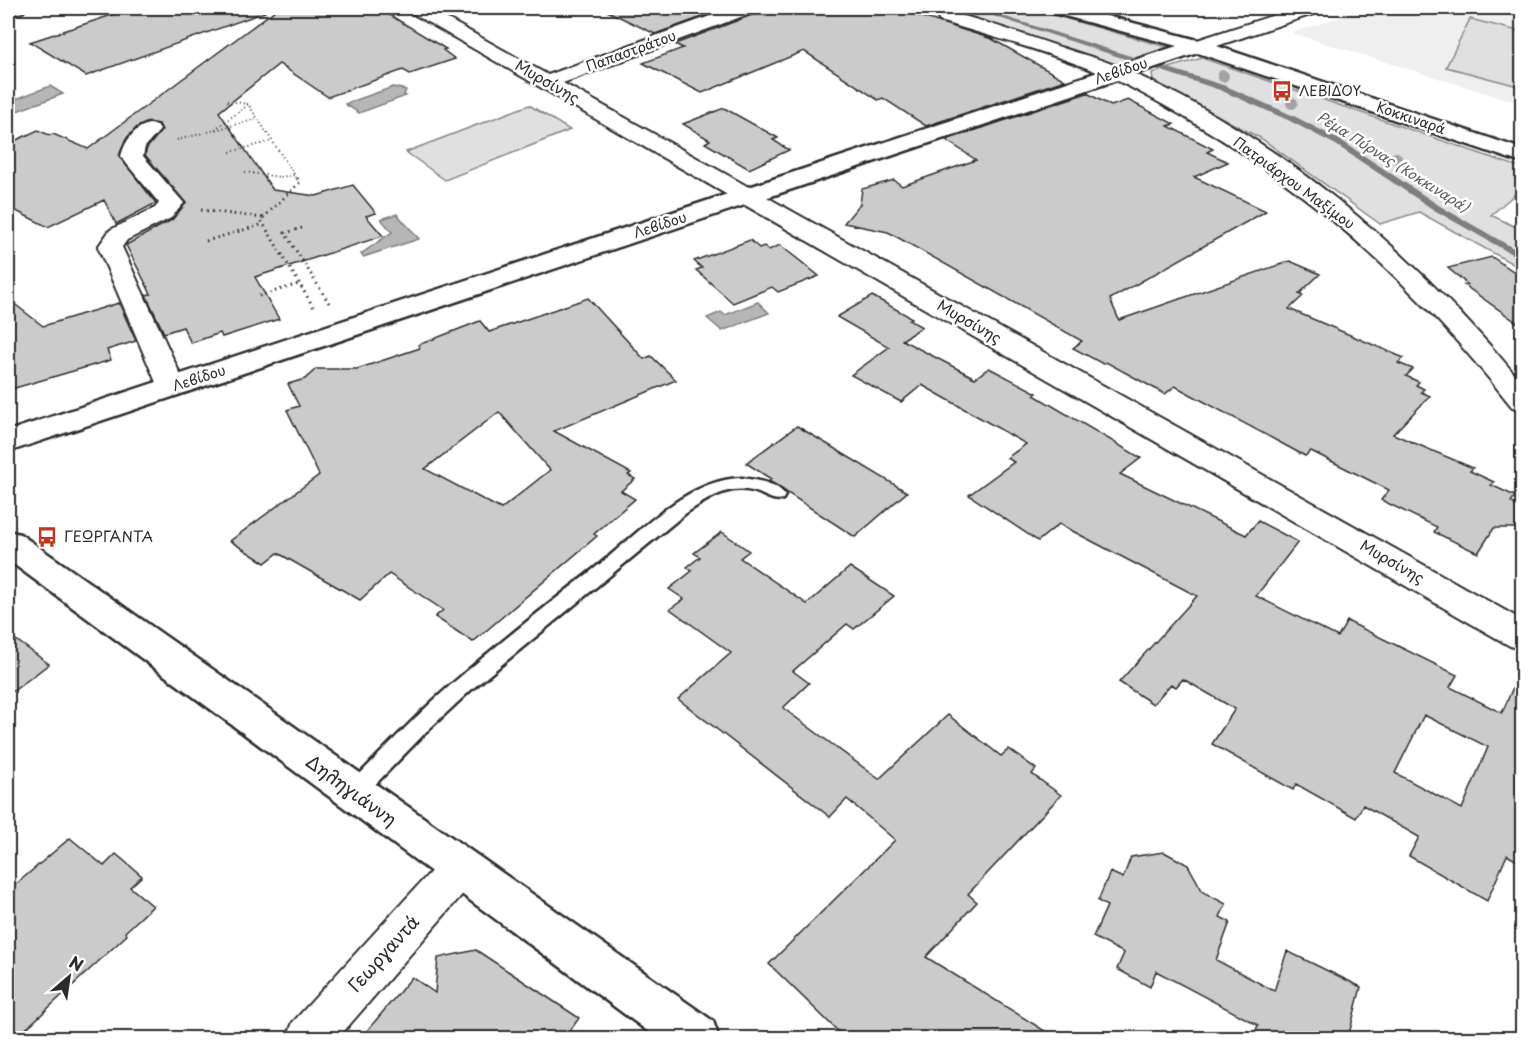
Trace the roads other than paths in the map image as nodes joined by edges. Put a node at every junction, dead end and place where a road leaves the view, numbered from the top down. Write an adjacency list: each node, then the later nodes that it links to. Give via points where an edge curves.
1 (17, 8): 6 (street)
2 (416, 8): 10 (street, Μυρσίνης)
3 (748, 8): 10 (street, Παπαστράτου)
4 (1057, 8): 8 (street, Κοκκιναρά)
5 (1313, 8): 8 (street, Λεβίδου)
6 (8, 10)
7 (946, 17): 9 (street, Πατριάρχου Μαξίμου)
8 (1198, 46): 9 (street, Λεβίδου); 12 (street, Κοκκιναρά)
9 (1116, 73): 13 (street, Λεβίδου); 15 (street, Πατριάρχου Μαξίμου, via 1256,152 1348,219 1453,316)
10 (547, 82): 13 (street, Μυρσίνης)
11 (148, 129): 14 (street, via 134,146 132,157 172,203 163,213 118,235 110,247)
12 (1522, 156)
13 (748, 196): 14 (street, Λεβίδου); 19 (street, Μυρσίνης)
14 (172, 387): 16 (street, Λεβίδου)
15 (1522, 401)
16 (8, 442)
17 (777, 495): 20 (lane, via 760,485 723,486 679,510 443,704)
18 (8, 543): 20 (street, Δηληγιάννη)
19 (1522, 636)
20 (354, 793): 21 (street, Δηληγιάννη)
21 (459, 869): 22 (street, Γεωργαντά); 23 (street, Δηληγιάννη)
22 (309, 1038)
23 (696, 1038)

